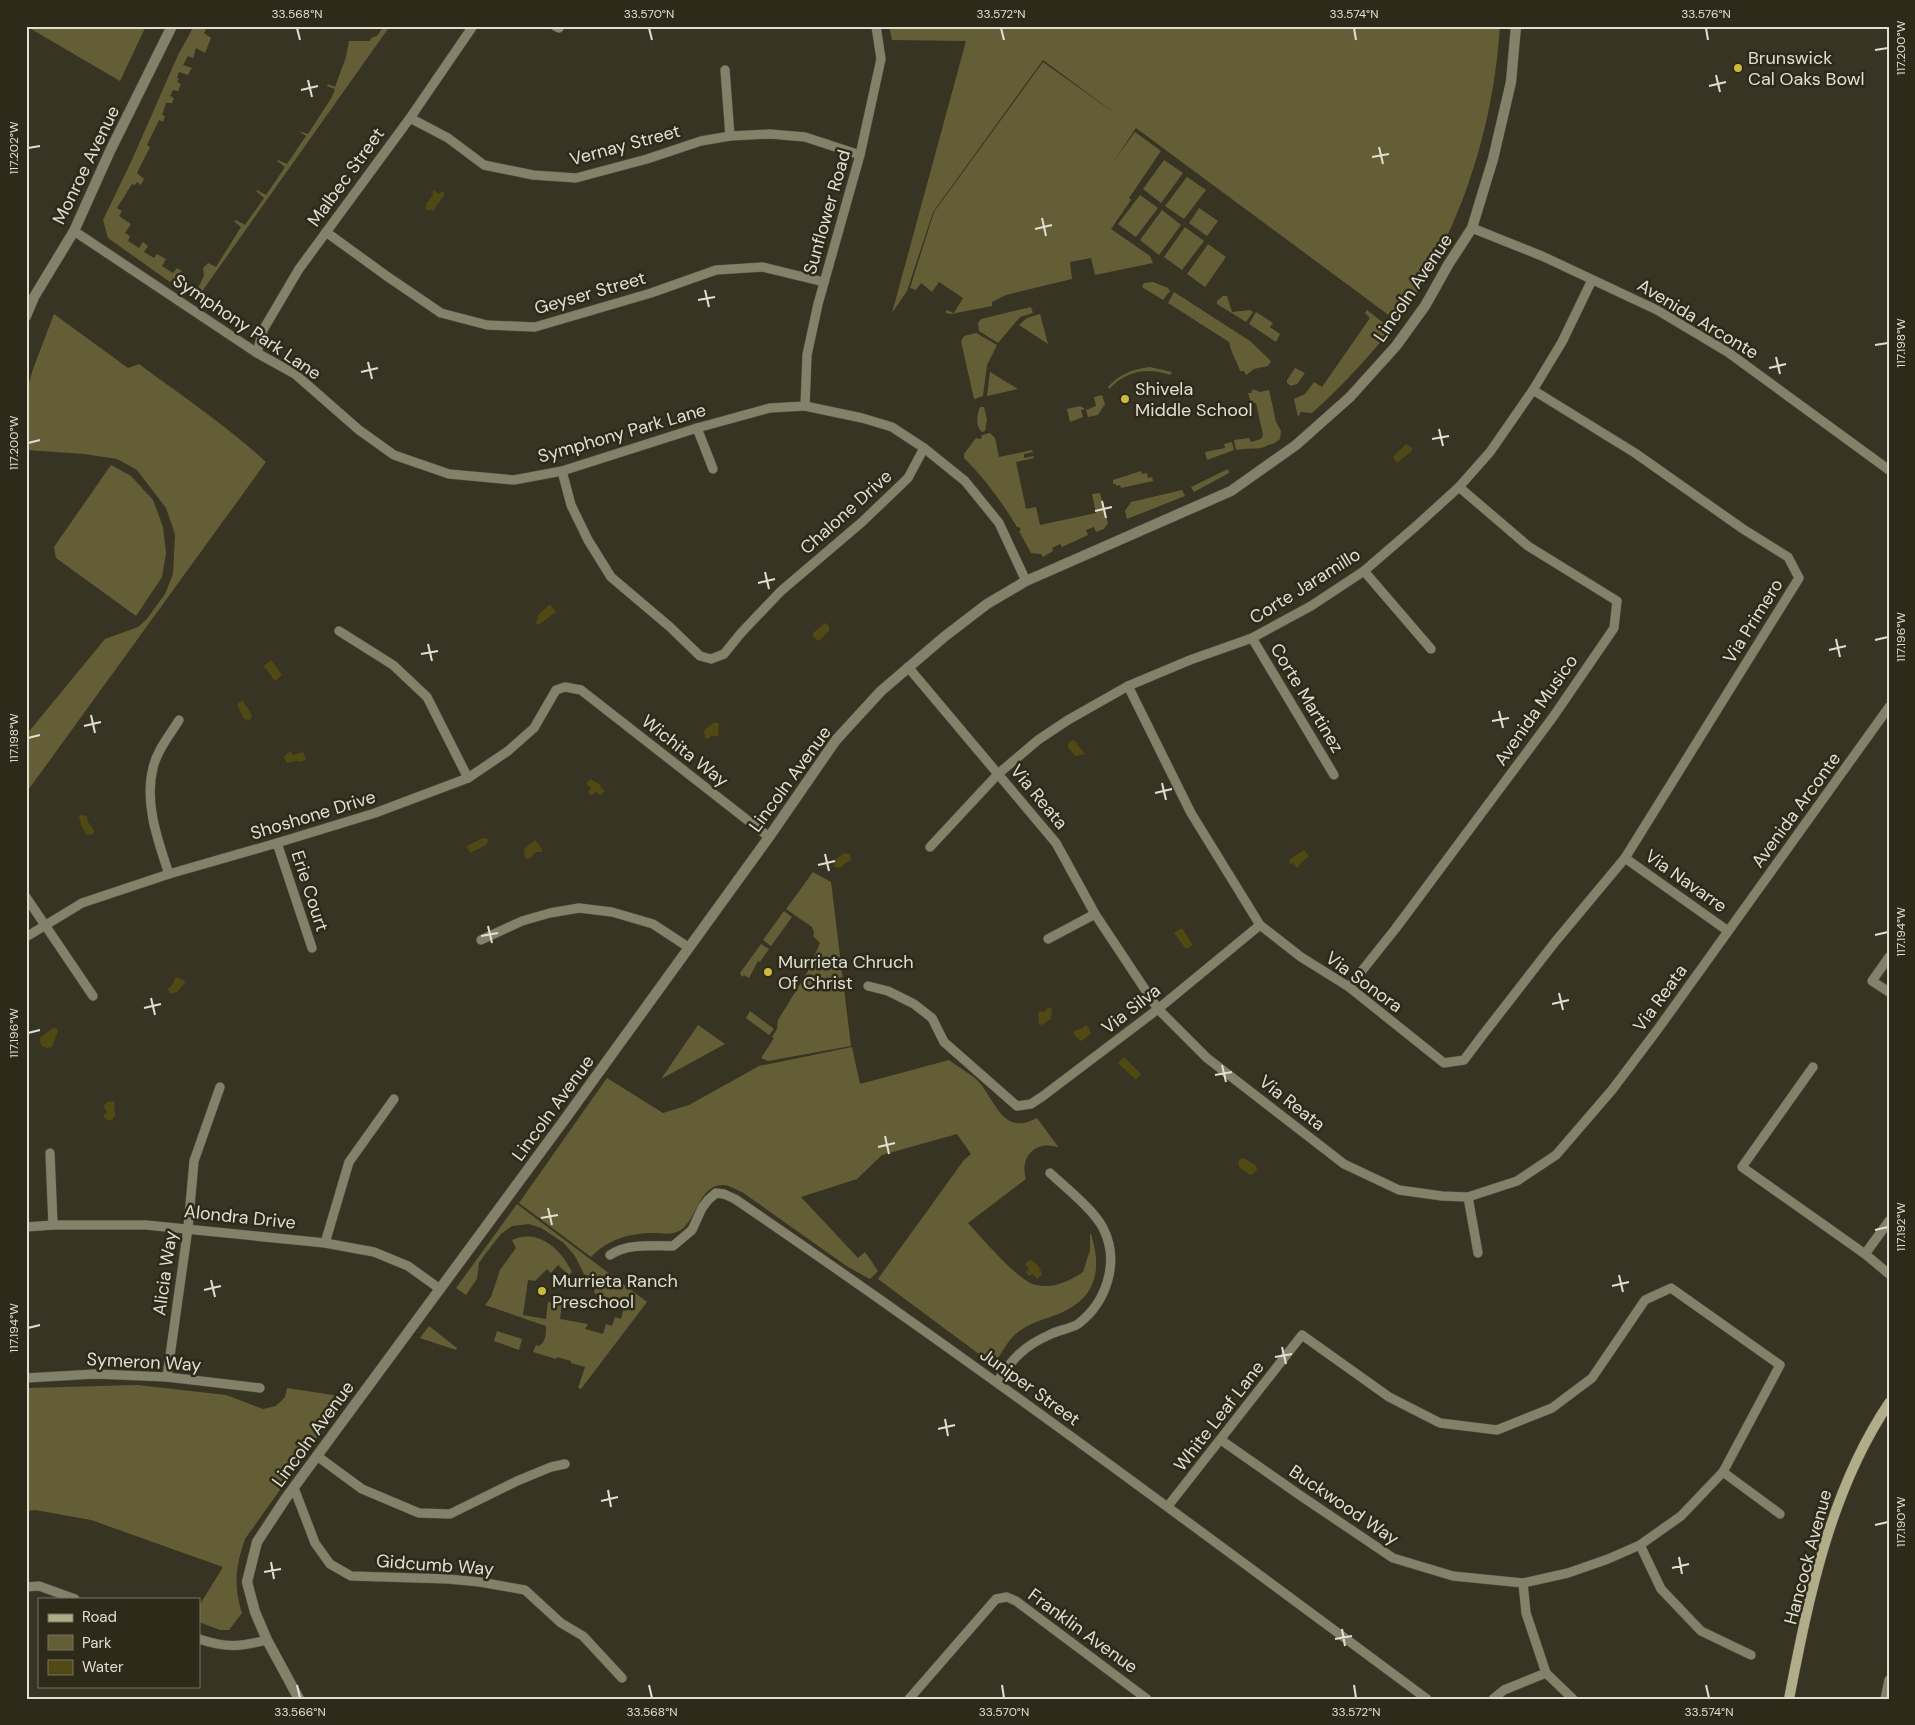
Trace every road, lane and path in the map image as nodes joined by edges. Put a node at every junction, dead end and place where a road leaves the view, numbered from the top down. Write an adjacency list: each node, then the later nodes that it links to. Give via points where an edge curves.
1 (172, 26): 10 (street, Monroe Avenue)
2 (473, 26): 6 (street, Malbec Street)
3 (876, 26): 8 (street, Sunflower Road, via 881,59)
4 (1516, 26): 9 (street, Lincoln Avenue, via 1512,82)
5 (725, 70): 7 (street)
6 (410, 118): 7 (street, Vernay Street, via 448,138 484,165 533,175 576,178 701,141); 11 (street, Malbec Street)
7 (730, 136): 8 (street, Vernay Street, via 770,134 805,137)
8 (860, 155): 13 (street, Sunflower Road)
9 (1472, 228): 12 (street, Avenida Arconte); 25 (street, Lincoln Avenue, via 1396,346 1350,397 1296,446 1231,491)
10 (74, 231): 14 (street, Monroe Avenue); 15 (street, Symphony Park Lane)
11 (326, 232): 13 (street, Geyser Street, via 442,313 487,325 535,328 652,294 716,270 763,267); 15 (street, Malbec Street, via 299,269 263,330)
12 (1592, 280): 16 (street, Corte Jaramillo, via 1562,342); 21 (street, Avenida Arconte, via 1657,310 1729,353)
13 (824, 282): 17 (street, Sunflower Road, via 807,355)
14 (26, 316)
15 (257, 353): 22 (street, Symphony Park Lane, via 295,374 359,430 394,455 449,474 514,480)
16 (1533, 390): 23 (street, Corte Jaramillo, via 1490,452); 40 (street, Via Primero, via 1635,453 1788,557 1799,578)
17 (805, 406): 18 (street, Symphony Park Lane, via 770,408); 19 (street, Symphony Park Lane, via 892,427)
18 (698, 428): 20 (street); 22 (street, Symphony Park Lane)
19 (924, 448): 22 (street, Chalone Drive, via 908,478 781,591 724,654 711,658 700,656 612,577 588,540); 25 (street, Symphony Park Lane, via 965,480 999,523)
20 (713, 469)
21 (1889, 470)
22 (562, 471)
23 (1459, 487): 24 (street, Corte Jaramillo); 54 (street, Avenida Musico, via 1528,546 1617,601 1614,628 1553,718)
24 (1364, 570): 27 (street, Corte Jaramillo, via 1311,606); 28 (street)
25 (1026, 581): 29 (street, Lincoln Avenue, via 987,604)
26 (339, 631): 36 (street, via 393,665 427,698)
27 (1252, 638): 30 (street, Corte Jaramillo); 35 (street, Corte Martinez)
28 (1431, 649)
29 (908, 667): 34 (street, Via Reata); 37 (street, Lincoln Avenue, via 836,740)
30 (1128, 686): 34 (street, Corte Jaramillo, via 1038,740); 44 (street, Via Sonora, via 1191,813)
31 (581, 690): 36 (street, Shoshone Drive, via 565,687 556,690 534,728 508,751); 37 (street, Wichita Way)
32 (1889, 707): 46 (street, Avenida Arconte)
33 (179, 720): 41 (street, via 153,767 151,786 152,813)
34 (998, 774): 39 (street, Corte Jaramillo); 43 (street, Via Reata, via 1056,843)
35 (1334, 775)
36 (468, 778): 38 (street, Shoshone Drive, via 375,813)
37 (769, 837): 50 (street, Lincoln Avenue)
38 (277, 844): 41 (street, Shoshone Drive); 51 (street, Erie Court)
39 (930, 847)
40 (1625, 858): 46 (street, Via Navarre); 54 (street, Via Sonora, via 1464,1060 1444,1063)
41 (169, 874): 45 (street, Shoshone Drive, via 82,903)
42 (26, 897): 45 (street)
43 (1095, 914): 48 (street); 57 (street, Via Reata)
44 (1260, 925): 54 (street, Via Sonora, via 1301,957); 57 (street, Via Silva)
45 (45, 926): 47 (street, Shoshone Drive); 56 (street)
46 (1728, 932): 63 (street, Via Reata, via 1612,1090 1556,1155 1517,1181)
47 (26, 938)
48 (1048, 939)
49 (481, 940): 50 (street, via 522,921 579,908 612,912 653,924)
50 (688, 947): 73 (street, Lincoln Avenue)
51 (312, 948)
52 (1889, 957): 55 (street, via 1872,981)
53 (868, 986): 57 (street, Via Silva, via 888,990 932,1018 944,1042 1017,1106 1037,1100)
54 (1349, 987)
55 (1889, 992)
56 (93, 996)
57 (1158, 1008): 63 (street, Via Reata, via 1207,1058 1344,1164 1399,1190)
58 (1813, 1067): 70 (street, via 1742,1168)
59 (220, 1088): 67 (street, Alicia Way, via 194,1161)
60 (394, 1099): 68 (street, via 349,1162)
61 (50, 1153): 65 (street)
62 (1050, 1173): 77 (street, via 1103,1227 1110,1247 1110,1272 1105,1290 1094,1309 1076,1325 1028,1346 1010,1361)
63 (1468, 1197): 69 (street)
64 (1889, 1222): 70 (street)
65 (53, 1225): 66 (street, Alondra Drive); 67 (street, Alondra Drive)
66 (26, 1227)
67 (188, 1228): 68 (street, Alondra Drive); 75 (street, Alicia Way)
68 (325, 1243): 73 (street, Alondra Drive, via 374,1252 408,1266)
69 (1478, 1253)
70 (1865, 1254): 72 (street)
71 (610, 1255): 77 (street, Juniper Street, via 628,1247 673,1246 692,1230 708,1200 716,1193 724,1194 866,1288)
72 (1889, 1274)
73 (440, 1289): 81 (street, Lincoln Avenue)
74 (1780, 1365): 80 (street, White Leaf Lane, via 1671,1288 1645,1300 1592,1378 1552,1408 1497,1430 1440,1423 1389,1397 1302,1335); 83 (street, Buckwood Way)
75 (168, 1377): 76 (street, Symeron Way, via 95,1374); 78 (street, Symeron Way)
76 (26, 1378)
77 (996, 1382): 85 (street, Juniper Street)
78 (260, 1388)
79 (1889, 1403): 103 (main road, Hancock Avenue, via 1838,1500 1819,1566)
80 (1221, 1440): 85 (street, White Leaf Lane); 88 (street, Buckwood Way, via 1393,1558 1453,1576)
81 (317, 1456): 82 (street, via 362,1489 419,1513 450,1514 517,1481); 84 (street, Lincoln Avenue)
82 (565, 1464)
83 (1723, 1472): 86 (street); 87 (street, Buckwood Way, via 1681,1516)
84 (294, 1488): 92 (street, Lincoln Avenue, via 257,1542 247,1582); 95 (street, Gidcumb Way, via 315,1544 330,1564 351,1576 448,1578 525,1590 560,1623 583,1636)
85 (1168, 1506): 100 (street, Juniper Street)
86 (1780, 1514)
87 (1640, 1545): 88 (street, Buckwood Way, via 1568,1573); 93 (street, via 1661,1589 1701,1631)
88 (1523, 1583): 94 (street, via 1526,1613)
89 (26, 1587): 90 (street, via 39,1586)
90 (72, 1598)
91 (200, 1639): 92 (street, via 217,1645 242,1646)
92 (267, 1640): 97 (street, Lincoln Avenue)
93 (1751, 1655)
94 (1546, 1673): 101 (street, via 1504,1690); 102 (street)
95 (622, 1678)
96 (1889, 1680): 104 (street)
97 (299, 1699)
98 (909, 1699): 99 (street, Franklin Avenue, via 996,1599 1007,1597)
99 (1147, 1699)
100 (1427, 1699)
101 (1492, 1699)
102 (1573, 1699)
103 (1790, 1699)
104 (1886, 1699)

